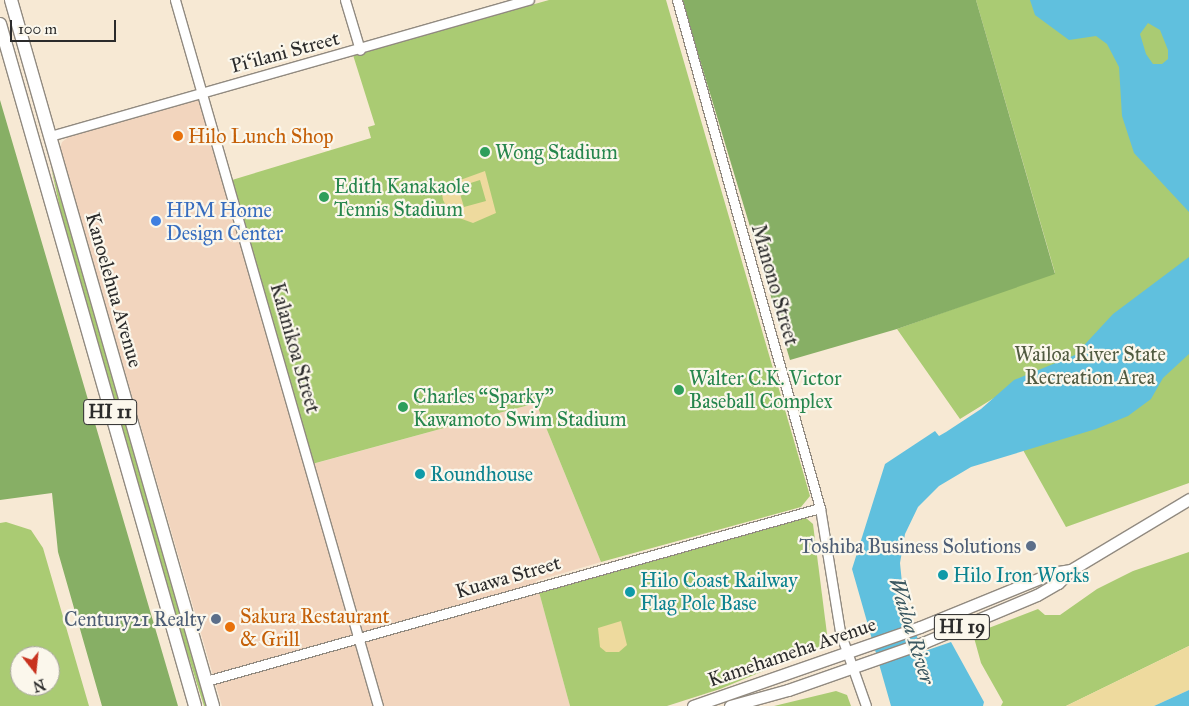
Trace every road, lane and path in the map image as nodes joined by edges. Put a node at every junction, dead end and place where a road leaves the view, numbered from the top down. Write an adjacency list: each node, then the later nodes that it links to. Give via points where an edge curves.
1 (11, 0): 11 (highway, Kanoelehua Avenue / HI 11)
2 (175, 0): 9 (street, Kalanikoa Street)
3 (345, 0): 8 (street)
4 (529, 0): 6 (street, Pi‘ilani Street)
5 (677, 0): 14 (street, Manono Street)
6 (509, 3): 8 (street, Pi‘ilani Street)
7 (0, 24): 10 (highway, Kanoelehua Avenue / HI 11)
8 (360, 50): 9 (street, Pi‘ilani Street)
9 (202, 93): 11 (street, Pi‘ilani Street); 16 (street, Kalanikoa Street)
10 (27, 118): 11 (highway); 12 (highway, Kanoelehua Avenue / HI 11)
11 (50, 136): 12 (highway); 19 (highway, Kanoelehua Avenue / HI 11)
12 (44, 180): 20 (highway, Kanoelehua Avenue / HI 11)
13 (1189, 499): 15 (main road, Kamehameha Avenue / HI 19)
14 (820, 508): 16 (street, Kuawa Street); 17 (street, Manono Street, via 834,602)
15 (1071, 570): 17 (main road, Kamehameha Avenue / HI 19, via 1052,573); 18 (main road, Kamehameha Avenue / HI 19, via 1058,583 1037,595 925,642)
16 (358, 638): 19 (street, Kuawa Street); 22 (street, Kalanikoa Street)
17 (847, 654): 18 (street, Manono Street); 23 (main road, Kamehameha Avenue / HI 19)
18 (852, 668): 24 (main road, Kamehameha Avenue / HI 19); 25 (street, Manono Street)
19 (206, 681): 21 (highway, Kanoelehua Avenue / HI 11)
20 (195, 706)
21 (213, 706)
22 (378, 706)
23 (693, 706)
24 (730, 706)
25 (866, 706)

